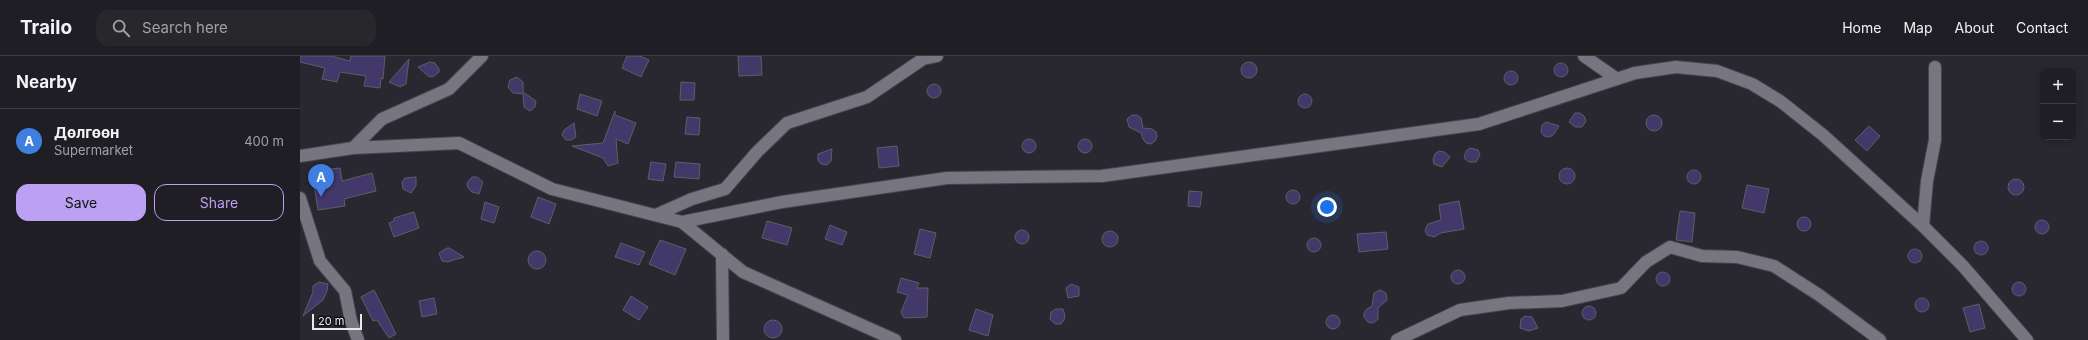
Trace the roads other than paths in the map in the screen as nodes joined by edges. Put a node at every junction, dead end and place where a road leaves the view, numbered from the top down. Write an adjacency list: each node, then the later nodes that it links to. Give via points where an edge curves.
1 (482, 56): 6 (street, via 449,89 382,119)
2 (937, 56): 9 (street, via 923,59 868,97 787,123 757,152 725,189 692,199)
3 (1584, 56): 5 (street)
4 (1935, 67): 11 (street, via 1935,140 1927,181)
5 (1617, 79): 10 (street, via 1479,124 1102,176 946,178 782,202); 11 (street, via 1635,73 1676,67 1716,71 1752,84 1780,101 1823,135)
6 (353, 148): 7 (street); 9 (street, via 459,143 552,189)
7 (300, 156)
8 (300, 198): 13 (street, via 320,261 345,290)
9 (656, 215): 10 (street)
10 (682, 222): 12 (street)
11 (1924, 226): 18 (street, via 1963,266)
12 (722, 254): 14 (street); 15 (street, via 742,272)
13 (358, 340)
14 (723, 340)
15 (895, 340)
16 (1397, 340): 17 (street, via 1460,310 1509,303 1562,301 1621,288 1646,262 1670,247 1702,256 1737,257 1774,266)
17 (1880, 340)
18 (2027, 340)

